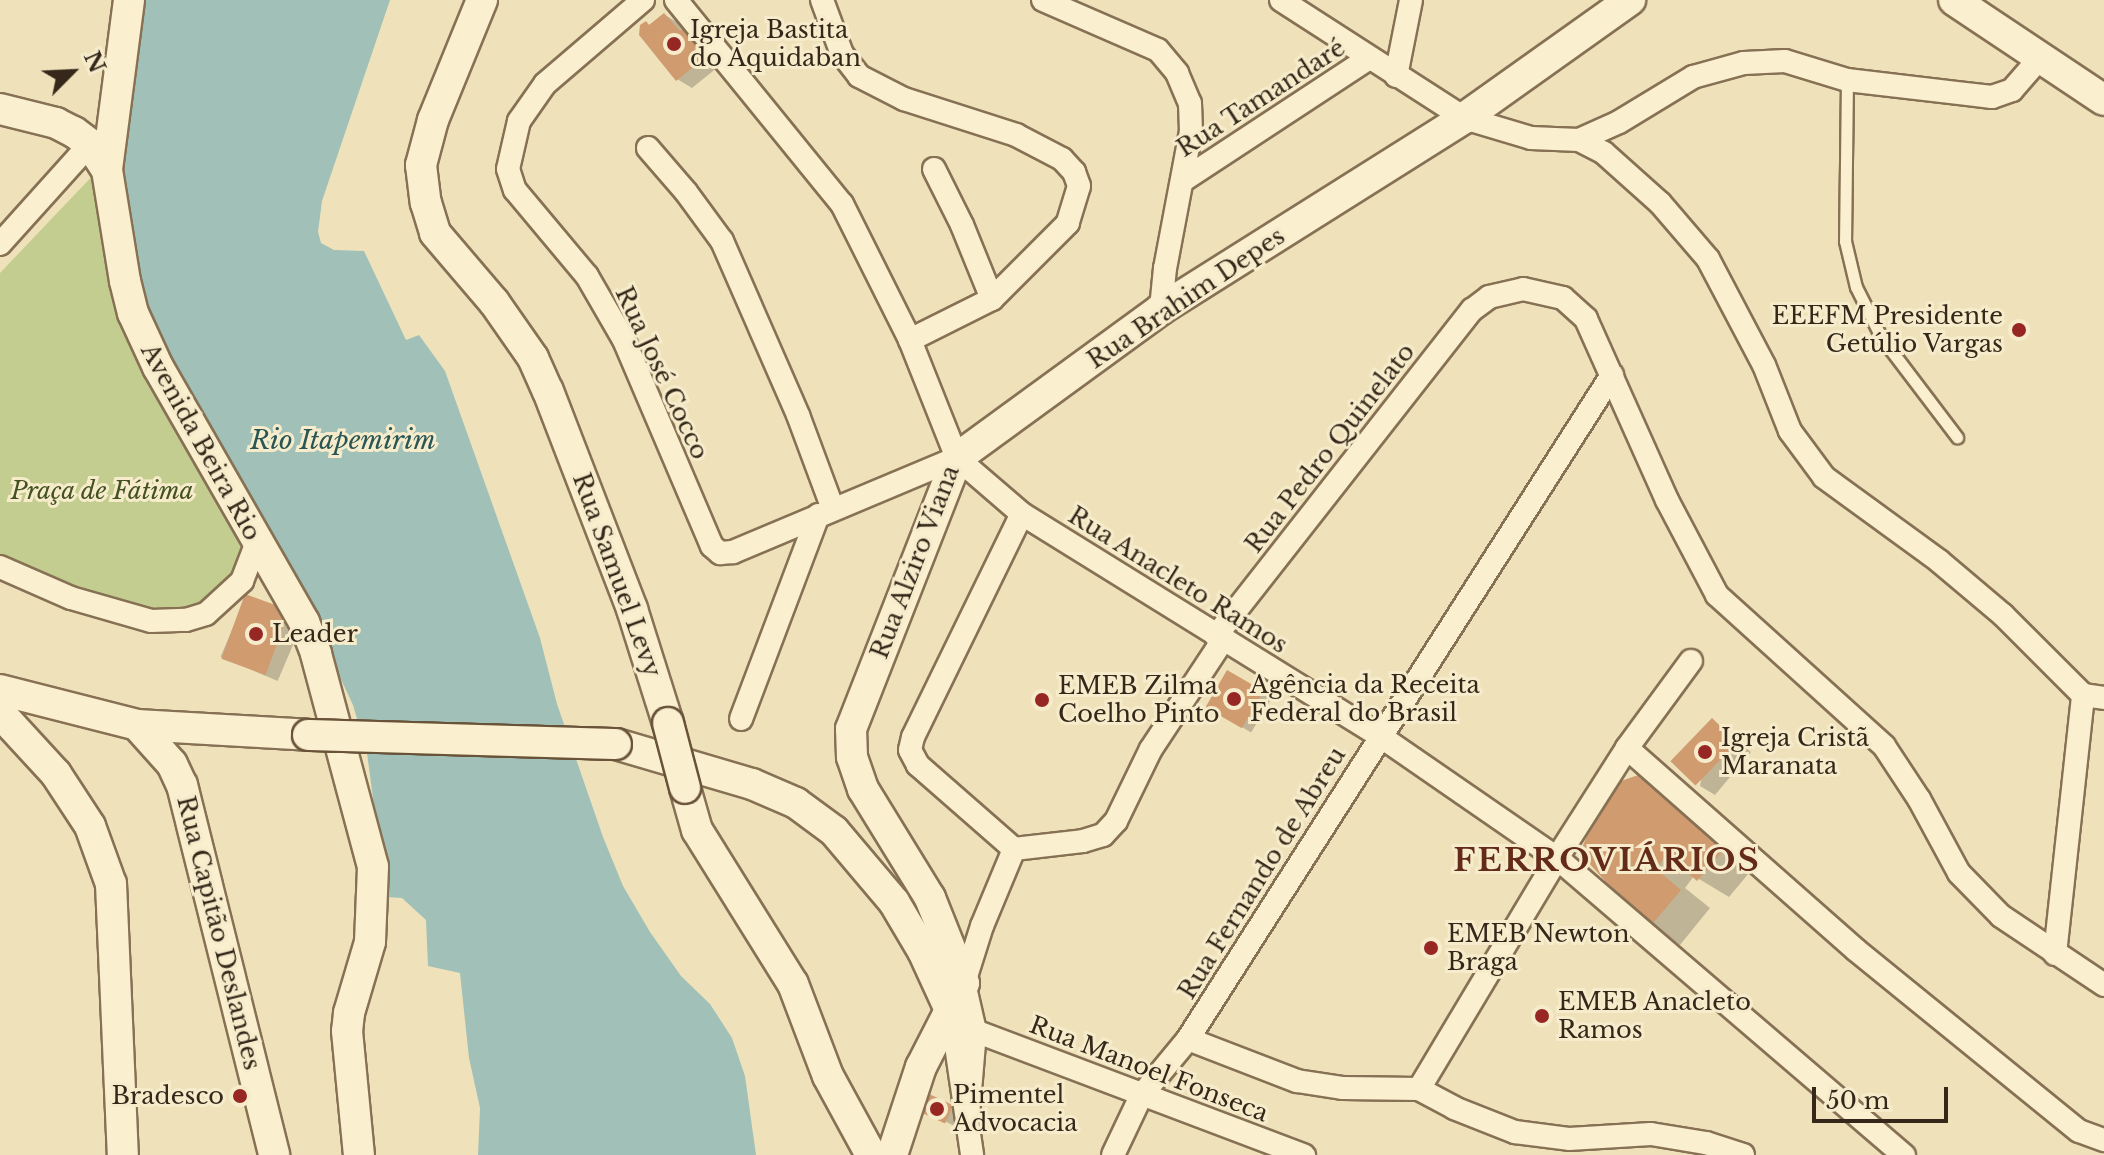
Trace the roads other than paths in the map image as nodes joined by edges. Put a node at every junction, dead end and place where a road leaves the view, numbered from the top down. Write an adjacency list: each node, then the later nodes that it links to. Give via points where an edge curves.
1 (129, 0): 22 (main road, Avenida Beira Rio)
2 (482, 0): 60 (main road, Rua Samuel Levy, bridge, via 433,120 421,165 435,233 533,358 632,609 697,830 793,984 828,1076)
3 (643, 0): 34 (street, Rua José Cocco, via 545,84 519,121 508,169 515,190 587,276 624,340 712,546)
4 (676, 0): 27 (street, Rua Alziro Viana, via 842,204)
5 (822, 0): 25 (street, via 842,54 859,76 904,99 1016,135 1062,159 1074,172 1079,186 1068,223)
6 (1043, 0): 23 (street, via 1158,50 1177,73 1190,103)
7 (1411, 0): 13 (street)
8 (1630, 0): 17 (main road, Rua Brahim Depes)
9 (1954, 0): 12 (main road)
10 (1283, 1): 11 (street)
11 (1369, 58): 13 (street); 23 (street, Rua Tamandaré)
12 (2039, 59): 14 (street, via 2012,90 1992,97); 15 (main road)
13 (1396, 76): 17 (street)
14 (1847, 80): 18 (street, via 1785,61 1744,63 1693,77); 29 (lane, via 1845,241 1856,287 1881,337)
15 (2104, 100)
16 (0, 109): 19 (main road, via 56,123)
17 (1464, 118): 18 (street, via 1531,138); 26 (main road, Rua Brahim Depes)
18 (1579, 140): 39 (street, via 1604,153 1660,203 1708,259 1764,365 1790,431 1824,477 1949,570)
19 (90, 144): 22 (main road); 24 (street)
20 (648, 148): 31 (street, via 722,241 798,415)
21 (934, 169): 25 (street)
22 (107, 170): 33 (main road, Avenida Beira Rio, via 125,281 144,340)
23 (1182, 181): 26 (street)
24 (0, 244)
25 (992, 299): 27 (street)
26 (1161, 309): 30 (main road, Rua Brahim Depes)
27 (910, 340): 30 (street, Rua Alziro Viana)
28 (1612, 375): 36 (street, Rua Pedro Quinelato, via 1586,319 1563,298 1523,289 1489,297 1472,310); 43 (street, Rua Fernando de Abreu); 47 (street, via 1667,500 1717,595 1884,746 1959,873 2001,916)
29 (1957, 437)
30 (957, 458): 31 (street, Rua Brahim Depes); 32 (street, Rua Anacleto Ramos); 48 (main road, Rua Alziro Viana, via 851,729 852,757 863,789 930,898)
31 (825, 512): 34 (street, Rua Brahim Depes); 41 (street)
32 (1022, 514): 36 (street, Rua Anacleto Ramos); 45 (street, via 910,750 918,765)
33 (256, 544): 35 (street, via 242,581 206,614 186,620 151,621 71,598); 59 (main road, Avenida Beira Rio, via 304,622 316,654 373,867 370,942 347,1031)
34 (720, 553)
35 (0, 567)
36 (1220, 638): 43 (street, Rua Anacleto Ramos); 45 (street, Rua Pedro Quinelato, via 1151,749 1116,821 1103,835)
37 (1691, 661): 44 (street)
38 (0, 690): 42 (main road)
39 (2094, 696): 47 (street)
40 (0, 713): 57 (main road, via 56,774 90,826 111,884)
41 (741, 719)
42 (137, 725): 50 (main road, bridge, via 616,744 752,784 796,803 834,831 894,902); 58 (main road, Rua Capitão Deslandes, via 172,764 182,785)
43 (1380, 736): 46 (street, Rua Anacleto Ramos); 52 (street, Rua Fernando de Abreu)
44 (1627, 748): 46 (street); 56 (street, via 1868,960 2079,1131)
45 (1014, 849): 48 (street)
46 (1557, 858): 53 (street); 66 (street, Rua Anacleto Ramos)
47 (2055, 954): 49 (street)
48 (964, 983): 50 (main road); 51 (street)
49 (2104, 985)
50 (951, 1012): 55 (street); 61 (main road, via 921,1067)
51 (975, 1031): 54 (street, Rua Manoel Fonseca); 55 (street)
52 (1188, 1039): 53 (street, via 1297,1081); 54 (street, Rua Fernando de Abreu)
53 (1419, 1089): 65 (street, via 1515,1132 1569,1139 1651,1134)
54 (1141, 1096): 63 (street, Rua Fernando de Abreu); 64 (street, Rua Manoel Fonseca)
55 (968, 1115): 62 (street)
56 (2104, 1140)
57 (123, 1155)
58 (274, 1155)
59 (359, 1155)
60 (871, 1155)
61 (892, 1155)
62 (972, 1155)
63 (1113, 1155)
64 (1304, 1155)
65 (1743, 1155)
66 (1904, 1155)

